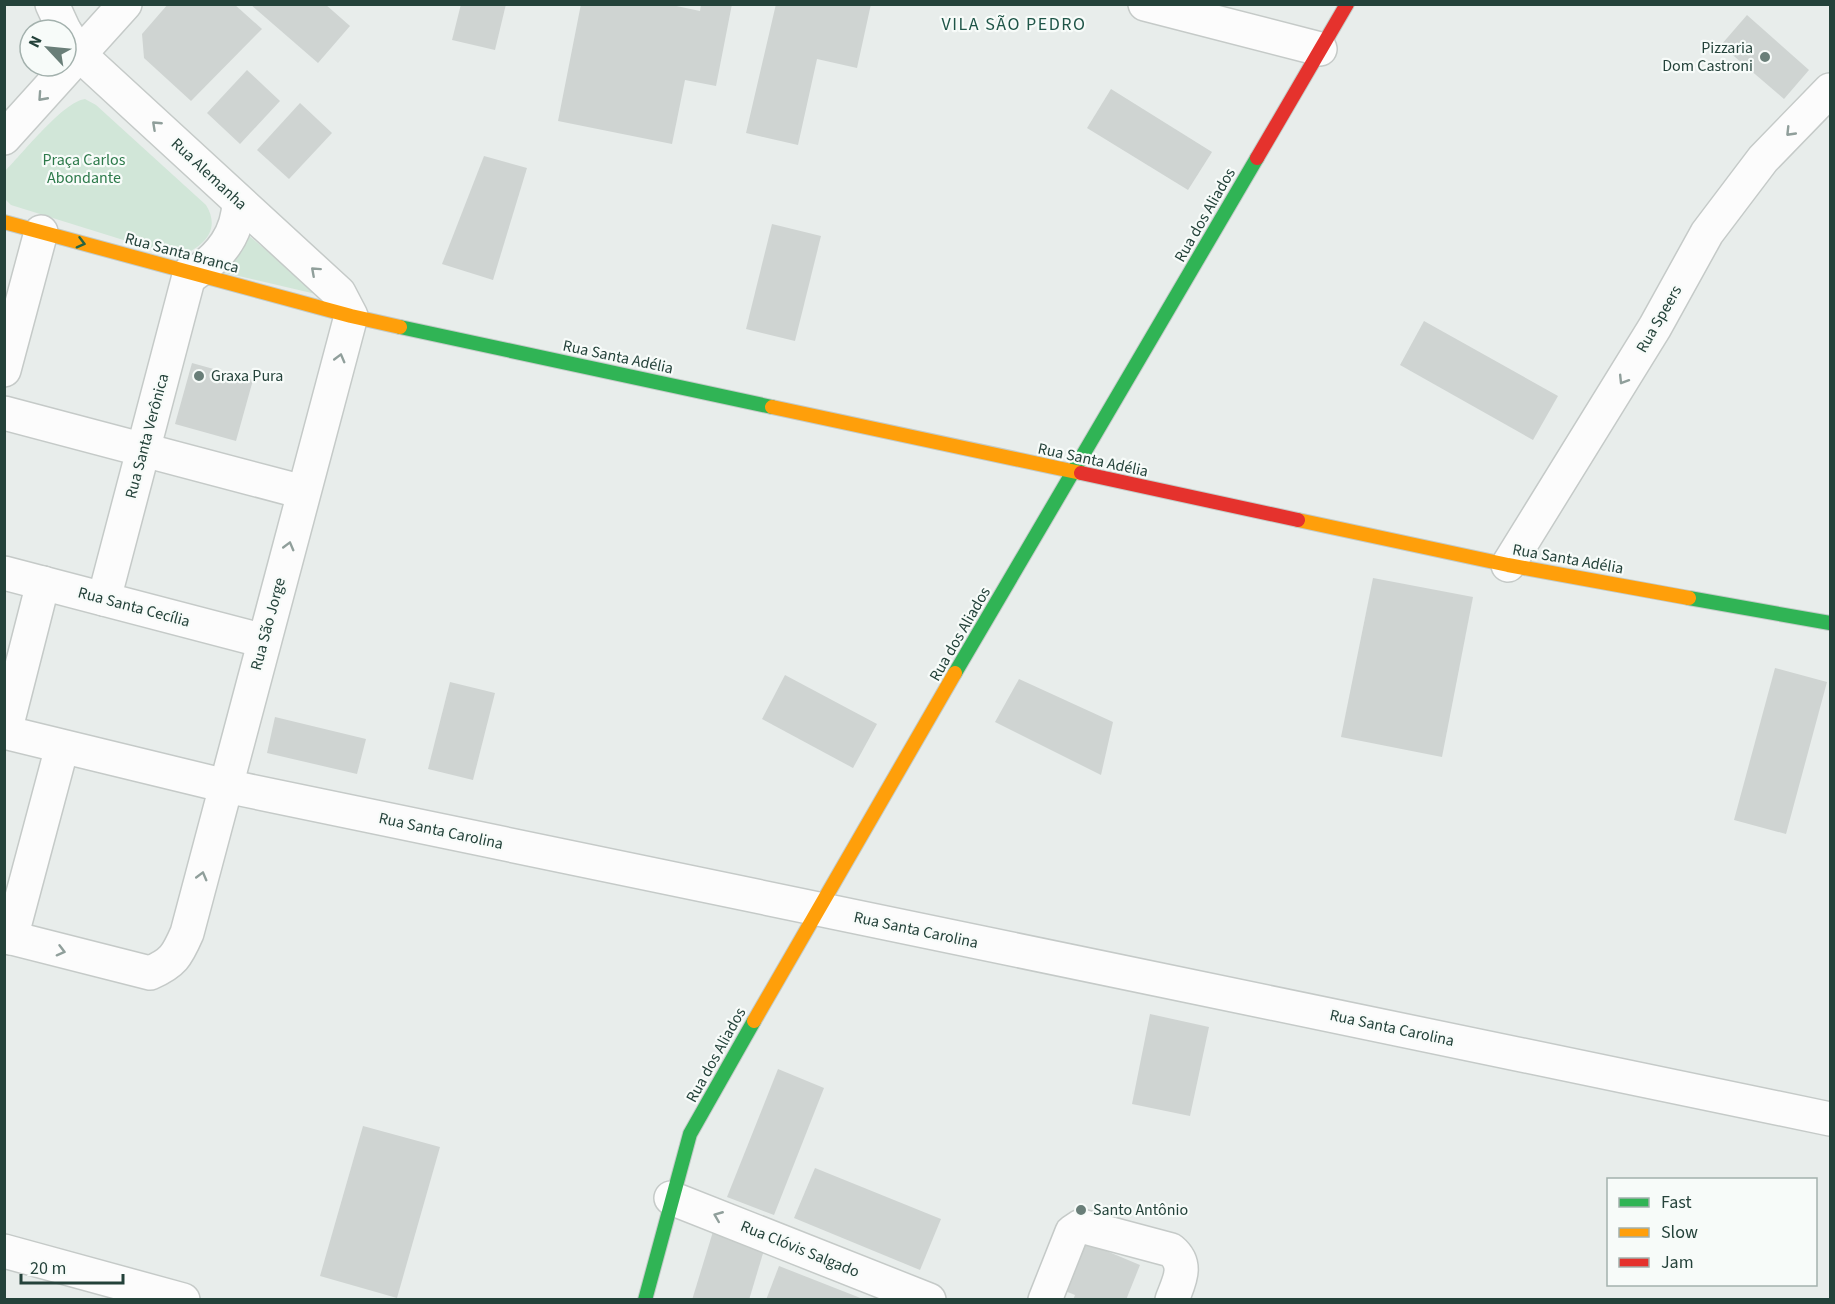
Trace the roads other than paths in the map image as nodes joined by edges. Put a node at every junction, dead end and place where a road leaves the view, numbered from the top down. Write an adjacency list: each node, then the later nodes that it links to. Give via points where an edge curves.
1 (52, 4): 5 (street, Rua Alemanha)
2 (124, 4): 6 (street)
3 (1145, 4): 8 (street)
4 (1347, 4): 8 (street, Rua dos Aliados)
5 (59, 18)
6 (78, 34)
7 (78, 47): 12 (street, Rua Alemanha, one-way to 7)
8 (1320, 49): 20 (street, Rua dos Aliados)
9 (44, 78): 11 (street, one-way to 11)
10 (1830, 90): 22 (street, Rua Speers, one-way to 22, via 1763,159 1707,233 1655,327)
11 (4, 138)
12 (239, 202): 15 (street, via 232,237 207,266); 16 (street, Rua Alemanha, one-way to 12, via 339,293)
13 (4, 222): 14 (street, Rua Santa Branca)
14 (41, 232): 15 (street, Rua Santa Branca, one-way to 15); 17 (street)
15 (192, 273): 16 (street, Rua Santa Branca); 19 (street, Rua Santa Verônica)
16 (351, 316): 20 (street, Rua Santa Adélia); 21 (street, Rua São Jorge, one-way to 16)
17 (4, 370)
18 (4, 413): 19 (street)
19 (143, 450): 21 (street); 25 (street, Rua Santa Verônica)
20 (1074, 473): 22 (street, Rua Santa Adélia); 31 (street, Rua dos Aliados)
21 (303, 492): 27 (street, Rua São Jorge, one-way to 21)
22 (1508, 566): 26 (street, Rua Santa Adélia)
23 (4, 573): 24 (street, Rua Santa Cecília)
24 (43, 584): 25 (street, Rua Santa Cecília); 28 (street)
25 (104, 599): 27 (street, Rua Santa Cecília)
26 (1830, 623)
27 (264, 641): 30 (street, Rua São Jorge)
28 (4, 732): 29 (street, Rua Santa Carolina)
29 (62, 747): 30 (street, Rua Santa Carolina); 32 (street)
30 (226, 786): 31 (street, Rua Santa Carolina); 32 (street, Rua São Jorge, one-way to 30, via 150,973 168,965 187,933)
31 (816, 911): 33 (street, Rua Santa Carolina); 34 (street, Rua dos Aliados, via 690,1134)
32 (8, 937)
33 (1830, 1119)
34 (671, 1197): 37 (street, Rua dos Aliados); 38 (street, Rua Clóvis Salgado, one-way to 34)
35 (4, 1251): 36 (street)
36 (183, 1299)
37 (645, 1299)
38 (929, 1299)
39 (1045, 1299): 40 (street, via 1072,1232 1081,1226 1172,1250 1183,1268)
40 (1172, 1299)

